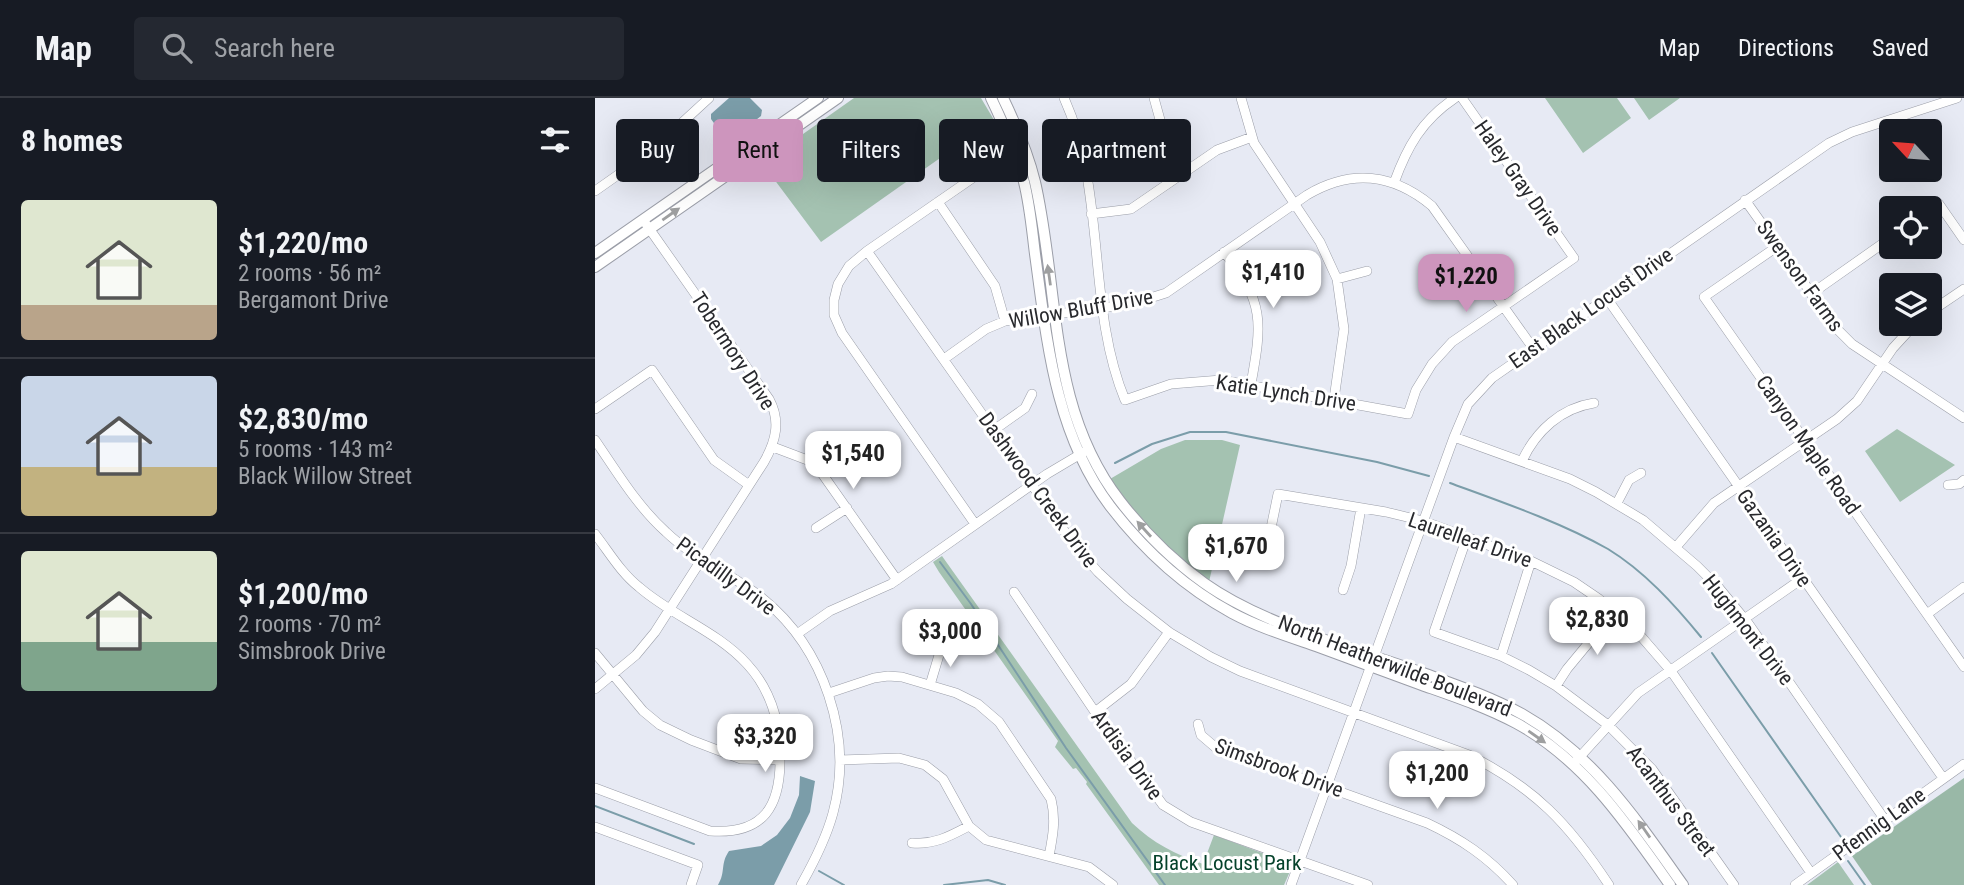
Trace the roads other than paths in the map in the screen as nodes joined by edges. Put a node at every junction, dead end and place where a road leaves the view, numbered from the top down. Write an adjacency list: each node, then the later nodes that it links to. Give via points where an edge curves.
1 (709, 98): 21 (street, via 649,153)
2 (818, 98): 12 (main road)
3 (838, 98): 13 (main road)
4 (991, 98): 43 (main road, North Heatherwilde Boulevard, via 1024,184)
5 (1003, 98): 43 (main road, North Heatherwilde Boulevard, one-way to 5, via 1035,181)
6 (1064, 98): 26 (street, via 1079,141)
7 (1154, 98): 14 (street)
8 (1241, 98): 15 (street)
9 (1455, 98): 20 (street, via 1419,129)
10 (1462, 98): 41 (street, Haley Gray Drive, via 1574,258)
11 (1957, 98): 22 (street, East Black Locust Drive, via 1852,132)
12 (792, 119)
13 (803, 119)
14 (1160, 119)
15 (1252, 137): 16 (street, via 1216,150); 24 (street)
16 (1191, 168)
17 (713, 178): 27 (main road)
18 (967, 182): 23 (street)
19 (1170, 182): 26 (street, via 1131,209)
20 (1394, 183): 24 (street, Willow Bluff Drive, via 1371,177 1338,180); 41 (street, Willow Bluff Drive, via 1431,206)
21 (595, 191)
22 (1745, 200): 29 (street, Swenson Farms); 39 (street, East Black Locust Drive)
23 (938, 202): 31 (street); 44 (street, via 995,286)
24 (1294, 203): 32 (street, Willow Bluff Drive); 36 (street)
25 (1942, 208): 28 (street)
26 (1091, 214): 42 (street)
27 (647, 224): 33 (main road); 34 (main road); 59 (street, Tobermory Drive, via 769,399 776,417)
28 (1964, 240)
29 (1778, 246): 38 (street, Swenson Farms); 58 (street, Canyon Maple Road, via 1704,297)
30 (1879, 246): 38 (street)
31 (867, 251): 47 (street, Dashwood Creek Drive); 72 (street, via 849,266 838,284 834,300 837,325)
32 (1224, 252): 42 (street, Willow Bluff Drive, via 1166,293); 49 (street, via 1248,283 1258,315 1260,332)
33 (595, 253)
34 (595, 267)
35 (1367, 271): 36 (street)
36 (1337, 279): 51 (street, via 1344,329)
37 (1964, 289): 40 (street)
38 (1811, 294): 48 (street, Swenson Farms, via 1852,344)
39 (1606, 297): 46 (street, East Black Locust Drive); 67 (street, Gazania Drive)
40 (1942, 304)
41 (1502, 307): 46 (street, Willow Bluff Drive); 51 (street, Katie Lynch Drive, via 1441,354 1423,378 1408,414)
42 (1104, 308): 43 (street, Willow Bluff Drive); 49 (street, Katie Lynch Drive, via 1112,360 1125,400 1188,381)
43 (1049, 316): 44 (street, Willow Bluff Drive); 60 (main road, North Heatherwilde Boulevard)
44 (1005, 321): 47 (street, Willow Bluff Drive)
45 (1904, 336): 48 (street)
46 (1533, 348): 56 (street, East Black Locust Drive, via 1479,390)
47 (944, 359): 55 (street, Dashwood Creek Drive)
48 (1882, 365): 54 (street, Swenson Farms); 58 (street, via 1857,401)
49 (1251, 384): 51 (street, Katie Lynch Drive)
50 (1032, 394): 55 (street, via 1025,408)
51 (1334, 399)
52 (1594, 403): 61 (street, via 1577,405 1549,424)
53 (595, 409): 64 (street, via 652,370 714,460)
54 (1964, 418)
55 (994, 430): 65 (street, Dashwood Creek Drive)
56 (1454, 437): 61 (street, Hughmont Drive); 71 (street, East Black Locust Drive)
57 (595, 440): 77 (street, Picadilly Drive, via 649,515 668,535)
58 (1805, 440): 67 (street); 87 (street, Canyon Maple Road)
59 (773, 447): 64 (street); 69 (street, via 810,461)
60 (1085, 452): 65 (street); 94 (main road, North Heatherwilde Boulevard, via 1174,561 1239,604)
61 (1522, 461): 68 (street, Hughmont Drive)
62 (1641, 474): 68 (street, via 1629,480)
63 (1964, 480): 66 (street)
64 (749, 485): 77 (street)
65 (1032, 485): 72 (street); 89 (street, Dashwood Creek Drive, via 1098,572)
66 (1948, 485)
67 (1738, 487): 76 (street, via 1714,503); 80 (street, Gazania Drive)
68 (1617, 503): 76 (street, Hughmont Drive)
69 (847, 508): 73 (street); 81 (street)
70 (1361, 508): 71 (street, Laurelleaf Drive); 79 (street, Laurelleaf Drive, via 1278,494); 83 (street)
71 (1423, 521): 75 (street, Laurelleaf Drive); 94 (street, East Black Locust Drive)
72 (975, 524): 81 (street)
73 (815, 528)
74 (595, 534): 85 (street, via 631,580)
75 (1467, 537): 78 (street, Laurelleaf Drive); 93 (street, Acanthus Street, via 1434,632)
76 (1676, 547): 88 (street, Hughmont Drive)
77 (703, 559): 85 (street); 90 (street, Picadilly Drive, via 764,599)
78 (1531, 561): 86 (street, Laurelleaf Drive, via 1574,582); 93 (street)
79 (1264, 562)
80 (1803, 578): 88 (street); 110 (street, Gazania Drive)
81 (897, 580): 90 (street, via 830,611)
82 (1964, 587): 87 (street)
83 (1343, 590)
84 (1014, 593): 102 (street, Ardisia Drive)
85 (670, 610): 97 (street); 106 (street, via 727,646 756,674 776,715)
86 (1615, 611): 96 (street, Laurelleaf Drive); 99 (street)
87 (1927, 614): 95 (street, Canyon Maple Road)
88 (1745, 619): 96 (street); 113 (street, Hughmont Drive)
89 (1169, 632): 102 (street, via 1131,684); 103 (street, Dashwood Creek Drive, via 1240,671)
90 (797, 634): 101 (street, Picadilly Drive)
91 (942, 645): 98 (street)
92 (595, 653): 97 (street)
93 (1501, 656): 99 (street, Acanthus Street)
94 (1373, 661): 103 (street, East Black Locust Drive); 108 (main road, North Heatherwilde Boulevard, via 1471,691 1521,713 1546,729)
95 (1964, 667)
96 (1671, 671): 105 (street, via 1638,693); 119 (street, Laurelleaf Drive)
97 (613, 676): 100 (street); 106 (street, via 643,711 672,732 741,759)
98 (930, 685): 101 (street, via 888,676); 117 (street, via 988,711 1043,784 1054,811)
99 (1556, 686): 105 (street, Acanthus Street)
100 (595, 689)
101 (829, 693): 107 (street, Picadilly Drive)
102 (1095, 712): 118 (street, Ardisia Drive, via 1151,792 1175,813)
103 (1355, 712): 111 (street, East Black Locust Drive); 126 (street, Dashwood Creek Drive, via 1469,755 1511,778 1581,842)
104 (1198, 724): 111 (street, Simsbrook Drive, via 1201,735 1215,747)
105 (1608, 724): 108 (street); 129 (street, Acanthus Street, via 1653,769)
106 (780, 760): 112 (street, via 780,785 771,809 753,825 730,832 710,831)
107 (840, 760): 115 (street, via 899,758 925,765 943,779); 121 (street, Picadilly Drive, via 829,826)
108 (1576, 761): 127 (main road, North Heatherwilde Boulevard); 128 (main road, North Heatherwilde Boulevard, one-way to 108, via 1612,787)
109 (1964, 764): 110 (street, Pfennig Lane)
110 (1943, 778): 113 (street, Pfennig Lane)
111 (1329, 787): 118 (street, East Black Locust Drive); 125 (street, Simsbrook Drive, via 1454,836 1480,853)
112 (595, 788)
113 (1885, 820): 119 (street, Pfennig Lane)
114 (595, 827): 120 (street, via 698,865)
115 (969, 827): 116 (street, via 927,844); 117 (street, via 986,840)
116 (912, 843)
117 (1049, 856): 122 (street, via 1089,867)
118 (1302, 860): 123 (street, East Black Locust Drive); 124 (street, Ardisia Drive)
119 (1811, 873): 130 (street, Pfennig Lane)
120 (691, 885)
121 (801, 885)
122 (1113, 885)
123 (1291, 885)
124 (1368, 885)
125 (1513, 885)
126 (1609, 885)
127 (1670, 885)
128 (1683, 885)
129 (1734, 885)
130 (1795, 885)

